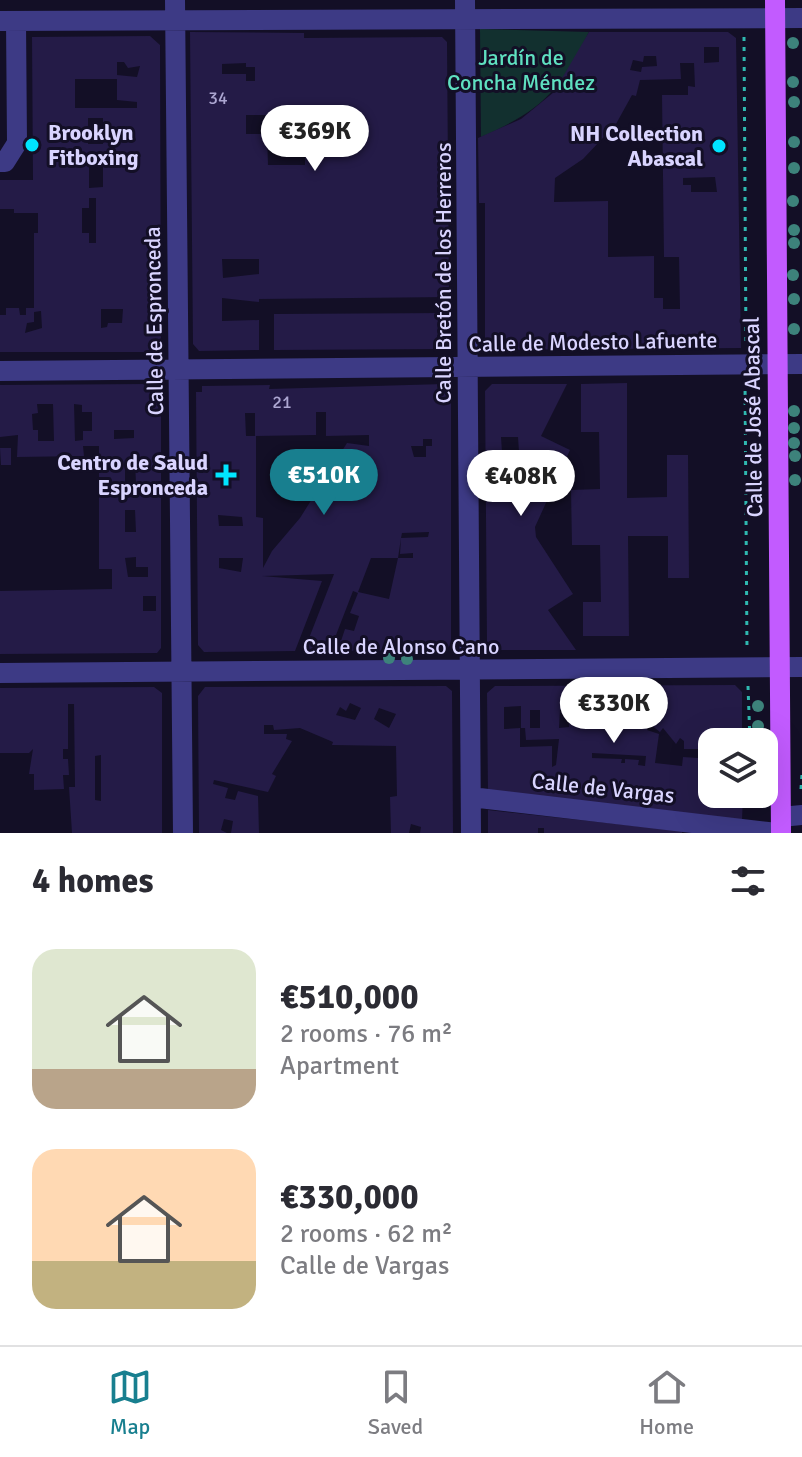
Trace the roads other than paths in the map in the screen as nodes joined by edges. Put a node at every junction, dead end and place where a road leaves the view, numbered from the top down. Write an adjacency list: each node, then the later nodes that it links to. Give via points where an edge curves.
1 (465, 9): 2 (street); 5 (street); 11 (street, Calle Bretón de los Herreros)
2 (595, 9): 3 (street)
3 (775, 9): 6 (street); 9 (main road, Calle de José Abascal)
4 (175, 10): 5 (street); 7 (street); 12 (street, Calle de Espronceda)
5 (335, 10)
6 (802, 18)
7 (8, 21): 8 (street, via 17,143)
8 (0, 162)
9 (776, 364): 10 (street, Calle de Modesto Lafuente); 11 (street, Calle de Modesto Lafuente); 15 (main road, Calle de José Abascal)
10 (802, 364)
11 (468, 367): 12 (street, Calle de Modesto Lafuente); 16 (street, Calle Bretón de los Herreros)
12 (179, 370): 13 (street, Calle de Modesto Lafuente); 17 (street, Calle de Espronceda)
13 (0, 371)
14 (802, 667): 15 (street, Calle de Alonso Cano)
15 (780, 668): 16 (street, Calle de Alonso Cano); 21 (main road, Calle de José Abascal)
16 (470, 669): 17 (street, Calle de Alonso Cano); 19 (street, Calle Bretón de los Herreros)
17 (182, 671): 18 (street, Calle de Alonso Cano); 22 (street, Calle de Espronceda)
18 (0, 673)
19 (471, 797): 21 (street, Calle de Vargas); 23 (street, Calle Bretón de los Herreros)
20 (802, 815): 21 (street, Calle de Vargas)
21 (780, 828)
22 (183, 833)
23 (471, 833)

